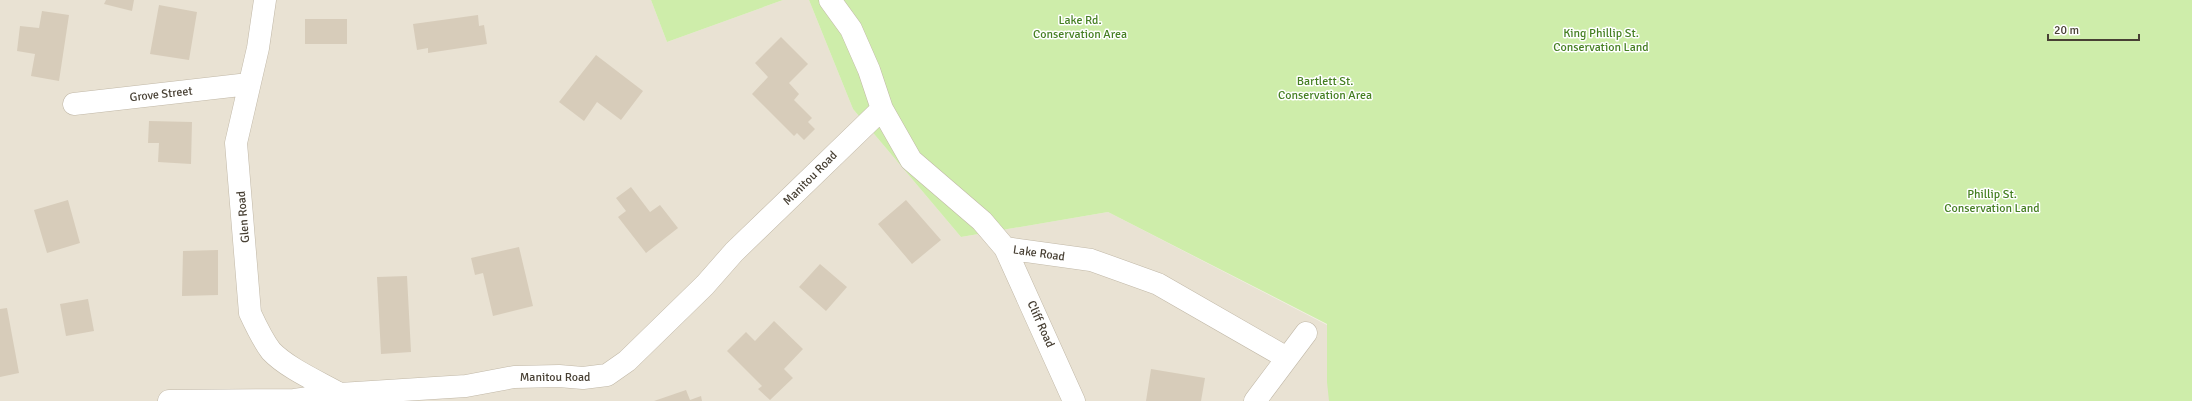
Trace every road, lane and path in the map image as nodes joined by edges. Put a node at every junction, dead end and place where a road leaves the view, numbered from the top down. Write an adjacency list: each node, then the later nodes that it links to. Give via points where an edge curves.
1 (266, 0): 3 (street, Glen Road)
2 (830, 0): 5 (street, Lake Road, via 851,29)
3 (249, 84): 4 (street, Grove Street); 9 (street, Glen Road, via 236,142 250,313 272,352)
4 (74, 104)
5 (882, 109): 6 (street, Lake Road, via 911,160 982,221); 10 (street, Manitou Road, via 734,252 705,285 627,361 607,375 583,378 514,377 466,386)
6 (1005, 248): 8 (street, Lake Road, via 1091,260 1158,284); 12 (street, Cliff Road)
7 (1306, 333): 8 (street)
8 (1287, 358): 13 (street)
9 (340, 394): 10 (street, Manitou Road); 11 (street, Manitou Road, via 294,400)
10 (383, 396)
11 (169, 401)
12 (1074, 401)
13 (1255, 401)

